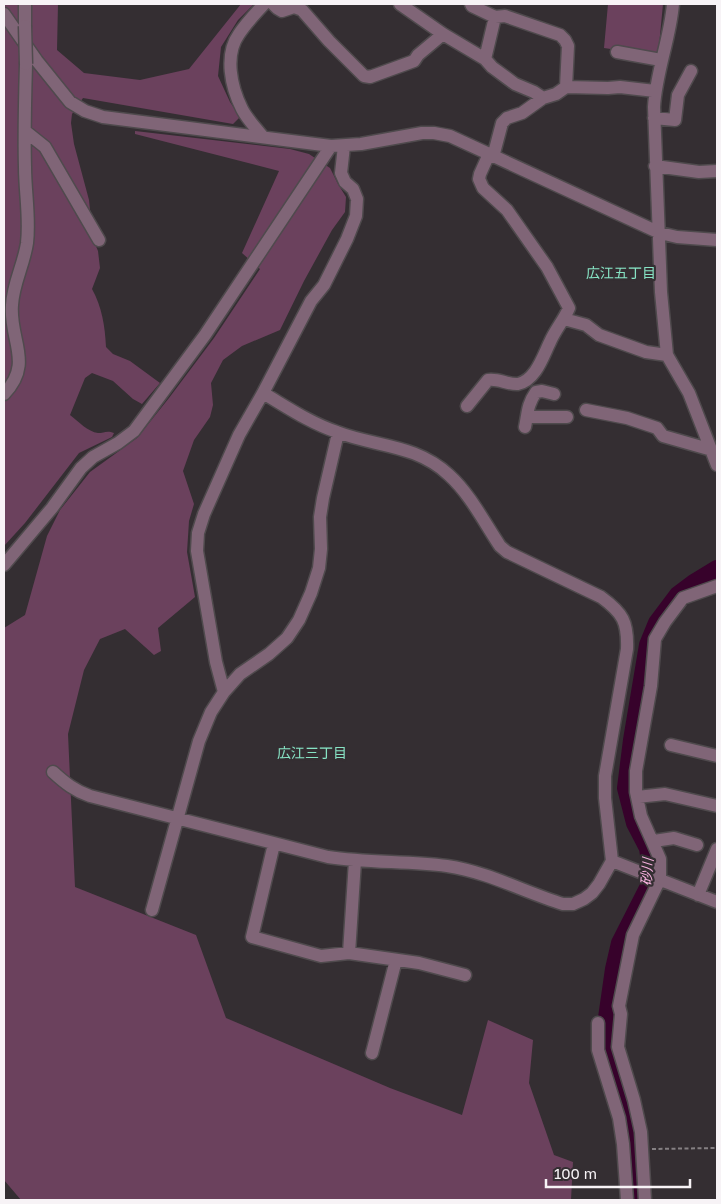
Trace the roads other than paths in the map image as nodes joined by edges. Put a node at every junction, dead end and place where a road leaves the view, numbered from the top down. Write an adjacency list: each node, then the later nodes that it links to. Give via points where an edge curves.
1 (25, 4): 18 (street, bridge)
2 (264, 4): 19 (street, via 238,35 231,53 234,90 242,110)
3 (273, 4): 9 (street, via 282,11 294,7 302,10 364,76 370,77 414,61)
4 (400, 4): 9 (street)
5 (471, 4): 8 (street)
6 (673, 4): 12 (street)
7 (4, 14): 19 (street, via 58,88 70,102 85,111 103,117)
8 (495, 17): 11 (street); 14 (street, via 505,16 560,35 568,46)
9 (443, 34): 11 (street)
10 (617, 52): 12 (street)
11 (485, 60): 16 (street, via 515,84)
12 (661, 60): 15 (street)
13 (691, 71): 17 (street, via 678,95 675,120)
14 (566, 87): 15 (street); 16 (street)
15 (655, 91): 17 (street)
16 (543, 98): 21 (street, via 502,123)
17 (654, 118): 22 (street)
18 (25, 130): 25 (street, via 44,147); 32 (street, via 27,242 11,316 19,363 17,376)
19 (262, 138): 20 (street)
20 (337, 146): 21 (street, via 434,133 450,136); 31 (street, via 341,173 358,200 356,216 324,285 311,300); 40 (street, via 139,425 81,468)
21 (491, 156): 24 (street); 27 (street, via 480,174 483,188 507,210 547,267 568,304)
22 (655, 166): 23 (street); 24 (street)
23 (717, 171)
24 (660, 234): 26 (street); 28 (street)
25 (99, 240)
26 (717, 240)
27 (564, 319): 28 (street, via 586,325 599,335 646,352); 29 (street)
28 (667, 355): 38 (street, via 688,393)
29 (528, 378): 30 (street); 34 (street, via 515,384 488,380)
30 (536, 392): 33 (street); 36 (street, via 529,402 526,422)
31 (263, 393): 37 (street); 42 (street, via 239,435 198,533 197,551)
32 (4, 394)
33 (554, 394)
34 (467, 406)
35 (586, 410): 38 (street, via 627,418 657,428 663,436)
36 (567, 417)
37 (338, 433): 42 (street, via 323,498 319,568 311,593 287,638 240,674); 53 (street, via 421,455 449,474 507,552 601,597 622,616 628,632 627,649 605,776)
38 (712, 450): 39 (street)
39 (717, 465)
40 (4, 565)
41 (717, 586): 46 (street, via 683,598 664,622 656,639 636,770)
42 (224, 692): 48 (street, via 199,741)
43 (672, 745): 44 (street)
44 (717, 756)
45 (53, 772): 48 (street, via 78,792)
46 (637, 796): 47 (street, via 665,794); 49 (street, via 641,816)
47 (717, 806)
48 (178, 819): 50 (street); 58 (street)
49 (654, 841): 51 (street, via 674,838); 55 (street, via 660,859)
50 (274, 844): 54 (street); 59 (street, via 252,937 321,956)
51 (697, 845)
52 (717, 849): 56 (street)
53 (612, 861): 54 (street, via 592,893 573,904 563,904 493,877 446,866); 55 (street)
54 (355, 862): 59 (street)
55 (660, 880): 56 (street); 65 (street, via 633,935 619,1006 618,1047 634,1100)
56 (698, 895): 57 (street)
57 (717, 902)
58 (152, 910)
59 (349, 953): 60 (street)
60 (396, 960): 61 (street); 63 (street)
61 (465, 975)
62 (598, 1023): 64 (street, via 598,1050 619,1118)
63 (372, 1053)
64 (623, 1144): 65 (street); 66 (street)
65 (642, 1146): 67 (street)
66 (627, 1200)
67 (645, 1200)

